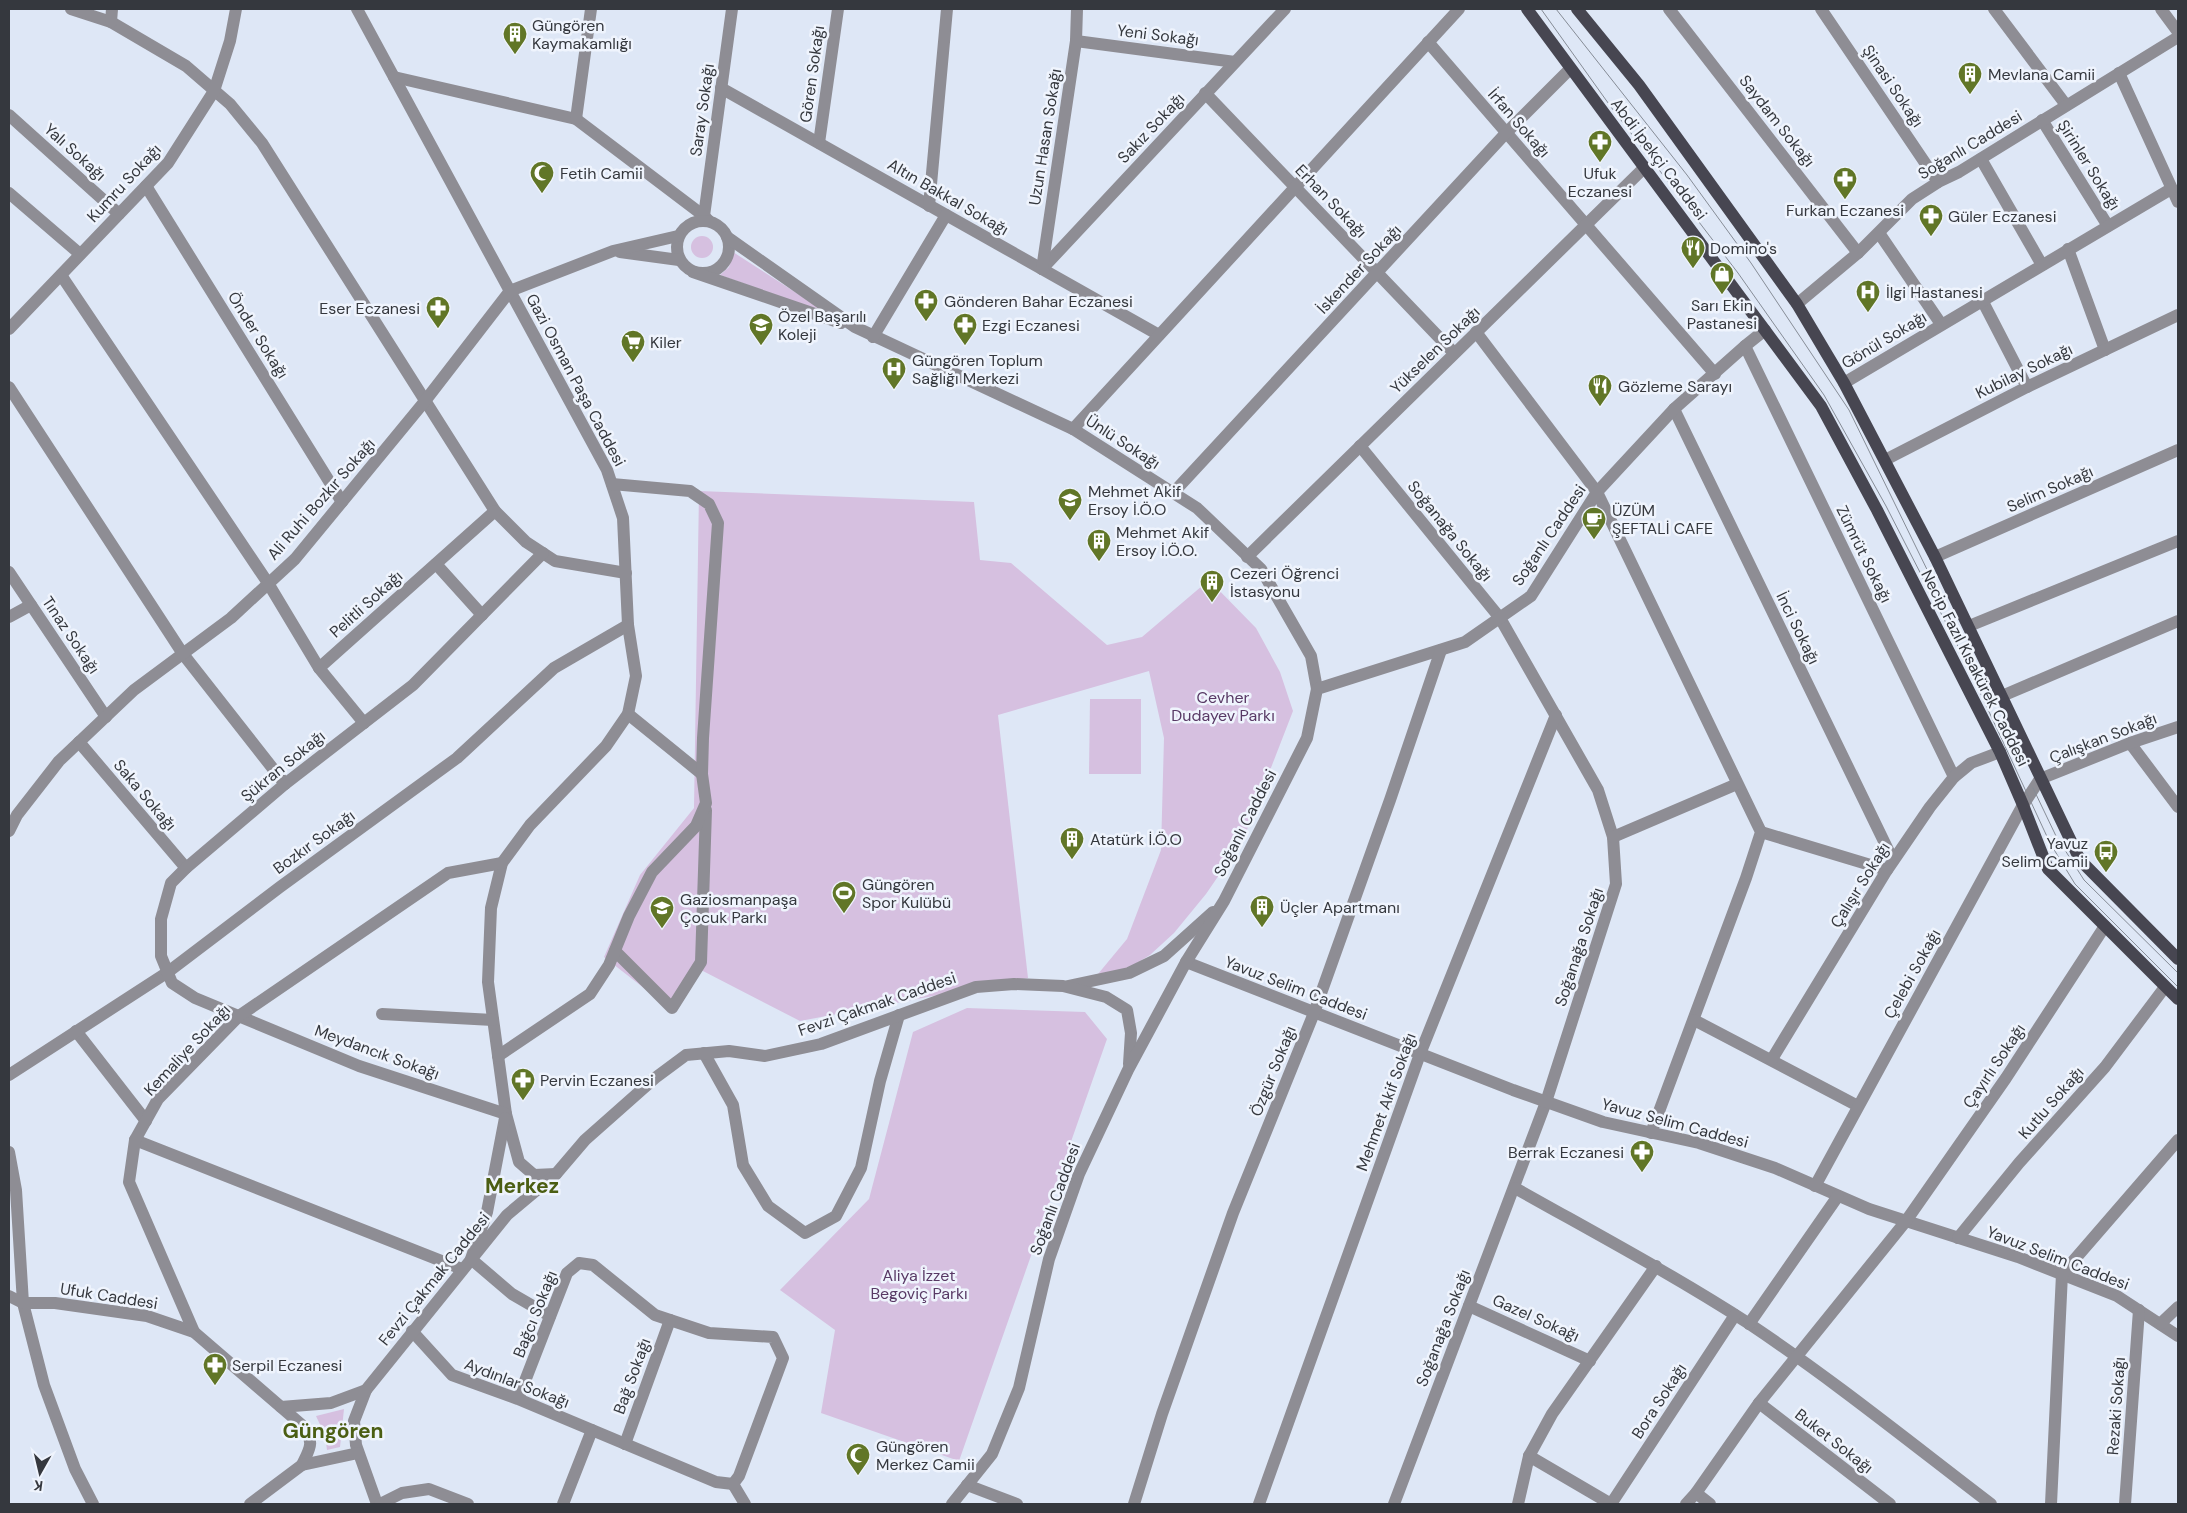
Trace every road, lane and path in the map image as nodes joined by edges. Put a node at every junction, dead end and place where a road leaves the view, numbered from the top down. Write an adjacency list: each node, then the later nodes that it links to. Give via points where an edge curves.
1 (71, 9): 17 (street)
2 (236, 9): 27 (street, Kumru Sokağı)
3 (357, 9): 25 (street, Gazi Osman Paşa Caddesi)
4 (591, 9): 31 (street)
5 (732, 9): 26 (street, Saray Sokağı)
6 (838, 9): 34 (street, Gören Sokağı)
7 (948, 9): 43 (street)
8 (1077, 9): 20 (street, Uzun Hasan Sokağı)
9 (1285, 9): 22 (street, Sakız Sokağı)
10 (1459, 9): 21 (street)
11 (1527, 9): 23 (main road, Abdi İpekçi Caddesi)
12 (1578, 9): 64 (main road, Abdi İpekçi Caddesi, via 1639,85)
13 (1669, 9): 54 (street, Saydam Sokağı)
14 (1821, 9): 37 (street, Şinasi Sokağı)
15 (1994, 9): 29 (street)
16 (2160, 9): 18 (street)
17 (112, 15): 27 (street, via 186,66)
18 (2178, 32)
19 (2178, 37): 24 (street, Soğanlı Caddesi)
20 (1076, 41): 22 (street, Yeni Sokağı); 58 (street, Uzun Hasan Sokağı)
21 (1428, 42): 33 (street, İrfan Sokağı); 39 (street)
22 (1235, 62): 28 (street, Sakız Sokağı)
23 (1570, 69): 33 (street, İskender Sokağı); 36 (main road, Abdi İpekçi Caddesi)
24 (2119, 73): 29 (street, Soğanlı Caddesi); 40 (street)
25 (394, 78): 31 (street); 62 (street, Gazi Osman Paşa Caddesi)
26 (721, 88): 34 (street, Altın Bakkal Sokağı); 46 (street, Saray Sokağı)
27 (214, 91): 38 (street, Kumru Sokağı, via 168,163); 80 (street, via 230,104 262,144)
28 (1206, 93): 39 (street, Erhan Sokağı); 58 (street, Sakız Sokağı)
29 (2066, 105): 32 (street, Soğanlı Caddesi)
30 (9, 114): 44 (street, Yalı Sokağı)
31 (576, 119): 46 (street)
32 (2042, 120): 35 (street, Soğanlı Caddesi); 48 (street, Şirinler Sokağı)
33 (1506, 133): 47 (street, İrfan Sokağı); 60 (street, İskender Sokağı)
34 (819, 143): 43 (street, Altın Bakkal Sokağı)
35 (1981, 159): 37 (street, Soğanlı Caddesi); 57 (street)
36 (1645, 166): 47 (street, Yükselen Sokağı); 69 (main road, Abdi İpekçi Caddesi)
37 (1938, 182): 49 (street, Soğanlı Caddesi, via 1912,200)
38 (146, 186): 44 (street, Kumru Sokağı); 89 (street, Önder Sokağı)
39 (1295, 187): 60 (street, Erhan Sokağı); 71 (street)
40 (2171, 190): 42 (street); 48 (street, Gönül Sokağı)
41 (9, 193): 55 (street)
42 (2178, 202)
43 (929, 206): 45 (street, Altın Bakkal Sokağı)
44 (119, 214): 55 (street, Kumru Sokağı)
45 (946, 215): 58 (street, Altın Bakkal Sokağı); 72 (street)
46 (707, 218): 50 (street, via 691,223); 51 (street)
47 (1586, 224): 70 (street, Yükselen Sokağı); 76 (street, İrfan Sokağı)
48 (2108, 226): 52 (street, Gönül Sokağı)
49 (1879, 233): 54 (street, Soğanlı Caddesi); 66 (street)
50 (678, 236): 53 (street); 56 (street, via 676,252)
51 (727, 237): 59 (street, via 728,254 719,268 702,274); 67 (street)
52 (2068, 250): 57 (street, Gönül Sokağı); 74 (street)
53 (613, 251): 56 (street); 62 (street)
54 (1858, 253): 64 (street, Soğanlı Caddesi)
55 (80, 254): 61 (street, Kumru Sokağı)
56 (679, 260): 59 (street)
57 (2042, 265): 63 (street, Gönül Sokağı)
58 (1042, 269): 71 (street, Altın Bakkal Sokağı)
59 (693, 272): 67 (street)
60 (1378, 273): 75 (street, Erhan Sokağı); 88 (street, İskender Sokağı)
61 (61, 275): 68 (street, Kumru Sokağı); 98 (street)
62 (510, 291): 80 (street, Ali Ruhi Bozkır Sokağı); 86 (street, Gazi Osman Paşa Caddesi)
63 (1982, 300): 66 (street, Gönül Sokağı); 79 (street)
64 (1797, 304): 77 (main road, Necip Fazıl Kısakürek Caddesi)
65 (2178, 315): 74 (street, Kubilay Sokağı)
66 (1941, 324): 77 (street, Gönül Sokağı)
67 (855, 327): 72 (street, Ünlü Sokağı)
68 (9, 329)
69 (1765, 330): 73 (street, Soğanlı Caddesi); 118 (main road, Necip Fazıl Kısakürek Caddesi, via 1821,406 1878,510)
70 (1476, 332): 75 (street, Yükselen Sokağı); 87 (street)
71 (1159, 335): 82 (street)
72 (874, 337): 82 (street, Ünlü Sokağı)
73 (1745, 346): 76 (street, Soğanlı Caddesi); 120 (street, Zümrüt Sokağı)
74 (2104, 350): 79 (street, Kubilay Sokağı)
75 (1454, 353): 83 (street, Yükselen Sokağı)
76 (1715, 374): 81 (street, Soğanlı Caddesi)
77 (1844, 383): 85 (main road, Necip Fazıl Kısakürek Caddesi)
78 (9, 387): 107 (street)
79 (2027, 387): 85 (street, Kubilay Sokağı)
80 (425, 401): 89 (street, Ali Ruhi Bozkır Sokağı); 90 (street)
81 (1674, 409): 87 (street, Soğanlı Caddesi); 131 (street, İnci Sokağı)
82 (1073, 429): 88 (street, Ünlü Sokağı)
83 (1360, 446): 93 (street, Yükselen Sokağı); 102 (street, Soğanağa Sokağı)
84 (2178, 450): 94 (street, Selim Sokağı)
85 (1885, 460): 94 (main road, Necip Fazıl Kısakürek Caddesi)
86 (612, 484): 97 (street, Gazi Osman Paşa Caddesi, via 623,518); 119 (street, via 690,492 709,504 718,523)
87 (1597, 492): 102 (street, Soğanlı Caddesi, via 1531,596); 123 (street)
88 (1173, 493): 93 (street, Ünlü Sokağı, via 1197,508)
89 (342, 502): 98 (street, Ali Ruhi Bozkır Sokağı, via 295,559)
90 (495, 511): 92 (street, via 526,542); 95 (street, Pelitli Sokağı)
91 (2178, 541): 105 (street)
92 (543, 553): 97 (street, via 555,561); 100 (street, Şükran Sokağı)
93 (1247, 557): 109 (street, Ünlü Sokağı, via 1261,569 1311,656)
94 (1935, 557): 105 (main road, Necip Fazıl Kısakürek Caddesi)
95 (436, 564): 100 (street); 108 (street, Pelitli Sokağı)
96 (9, 572): 99 (street, Tınaz Sokağı)
97 (626, 572): 104 (street, Gazi Osman Paşa Caddesi)
98 (268, 583): 107 (street, Ali Ruhi Bozkır Sokağı, via 231,618); 108 (street)
99 (31, 605): 101 (street); 113 (street, Tınaz Sokağı)
100 (482, 615): 114 (street, Şükran Sokağı, via 413,685)
101 (9, 617)
102 (1500, 618): 106 (street, Soğanlı Caddesi, via 1465,642); 112 (street, Soğanağa Sokağı)
103 (2178, 621): 110 (street)
104 (628, 625): 111 (street, Gazi Osman Paşa Caddesi, via 636,676); 138 (street, Bozkır Sokağı, via 554,668 457,758)
105 (1969, 626): 110 (main road, Necip Fazıl Kısakürek Caddesi)
106 (1441, 650): 109 (street, Soğanlı Caddesi); 142 (street, Özgür Sokağı)
107 (182, 654): 113 (street, Ali Ruhi Bozkır Sokağı, via 134,690); 122 (street)
108 (319, 668): 114 (street)
109 (1317, 689): 133 (street, Soğanlı Caddesi, via 1307,738)
110 (2002, 696): 121 (main road, Necip Fazıl Kısakürek Caddesi)
111 (628, 714): 119 (street); 130 (street, Gazi Osman Paşa Caddesi, via 606,746 530,825)
112 (1556, 715): 129 (street, Soğanağa Sokağı, via 1598,790); 150 (street, Mehmet Akif Sokağı)
113 (106, 717): 116 (street, Ali Ruhi Bozkır Sokağı)
114 (364, 723): 122 (street, Şükran Sokağı)
115 (2178, 727): 117 (street, Çalışkan Sokağı)
116 (79, 742): 127 (street, Ali Ruhi Bozkır Sokağı, via 59,761 17,815); 132 (street, Saka Sokağı)
117 (2130, 743): 121 (street, Çalışkan Sokağı); 126 (street)
118 (2000, 752): 120 (street, Çalışır Sokağı, via 1971,763); 125 (main road, Necip Fazıl Kısakürek Caddesi)
119 (702, 774): 124 (street)
120 (1954, 777): 131 (street, Çalışır Sokağı)
121 (2040, 779): 125 (street, Çelebi Sokağı); 136 (main road, Necip Fazıl Kısakürek Caddesi, via 2080,860)
122 (285, 784): 132 (street, Şükran Sokağı)
123 (1737, 784): 128 (street); 129 (street)
124 (706, 803): 135 (street, via 696,826 652,872 628,916); 135 (street, via 701,962 672,1008)
125 (2024, 805): 134 (main road, Necip Fazıl Kısakürek Caddesi, via 2048,869); 156 (street, Çelebi Sokağı)
126 (2178, 807)
127 (9, 831)
128 (1761, 832): 131 (street); 147 (street)
129 (1613, 837): 155 (street, Soğanağa Sokağı, via 1616,884)
130 (502, 863): 145 (street, Kemaliye Sokağı, via 448,873); 146 (street, Gazi Osman Paşa Caddesi, via 490,908 488,982)
131 (1890, 865): 152 (street, Çalışır Sokağı)
132 (186, 868): 138 (street, Şükran Sokağı, via 171,884 161,919 161,956)
133 (1224, 901): 137 (street, Soğanlı Caddesi); 139 (street, via 1164,956 1129,974)
134 (2105, 926): 140 (main road, Necip Fazıl Kısakürek Caddesi); 167 (street, Çayırlı Sokağı, via 2006,1078)
135 (615, 951): 151 (street, via 590,994)
136 (2178, 959)
137 (1186, 962): 142 (street, Yavuz Selim Caddesi); 153 (street, Soğanlı Caddesi)
138 (168, 972): 145 (street, Şükran Sokağı, via 172,983 195,998); 148 (street, Bozkır Sokağı)
139 (1063, 986): 144 (street, Fevzi Çakmak Caddesi, via 1014,984 976,987); 153 (street, via 1106,997 1126,1010 1131,1033)
140 (2166, 986): 141 (main road, Necip Fazıl Kısakürek Caddesi); 168 (street, Kutlu Sokağı, via 2105,1067 2019,1163)
141 (2178, 999)
142 (1314, 1013): 150 (street, Yavuz Selim Caddesi); 208 (street, Özgür Sokağı, via 1233,1214 1162,1414)
143 (382, 1014): 146 (street)
144 (899, 1015): 149 (street, Fevzi Çakmak Caddesi, via 822,1044 765,1056 729,1051); 149 (street, via 880,1081 862,1168 836,1216 805,1233 768,1206 743,1166 733,1105)
145 (239, 1016): 157 (street, Meydancık Sokağı, via 359,1066); 158 (street, Kemaliye Sokağı, via 158,1099)
146 (493, 1020): 151 (street, Gazi Osman Paşa Caddesi)
147 (1694, 1020): 152 (street); 159 (street)
148 (76, 1031): 154 (street, Bozkır Sokağı); 158 (street)
149 (704, 1053): 163 (street, Fevzi Çakmak Caddesi, via 686,1055 655,1078 585,1140)
150 (1420, 1054): 155 (street, Yavuz Selim Caddesi); 209 (street, Mehmet Akif Sokağı)
151 (498, 1056): 157 (street, Gazi Osman Paşa Caddesi)
152 (1772, 1059): 156 (street)
153 (1128, 1070): 198 (street, Soğanlı Caddesi, via 1078,1174 1049,1259 1019,1388 992,1454)
154 (9, 1075)
155 (1546, 1102): 159 (street, Yavuz Selim Caddesi, via 1603,1122); 165 (street, Soğanağa Sokağı)
156 (1858, 1106): 164 (street, Çelebi Sokağı)
157 (506, 1114): 163 (street, via 519,1162 534,1175); 169 (street, via 487,1212)
158 (146, 1121): 160 (street, Kemaliye Sokağı)
159 (1651, 1133): 164 (street, Yavuz Selim Caddesi, via 1699,1143 1775,1168)
160 (135, 1140): 171 (street); 183 (street, Kemaliye Sokağı, via 129,1182)
161 (2178, 1140): 172 (street)
162 (9, 1152): 174 (street, via 16,1190)
163 (556, 1174): 169 (street, Fevzi Çakmak Caddesi, via 507,1215)
164 (1815, 1186): 166 (street, Yavuz Selim Caddesi)
165 (1515, 1188): 170 (street); 175 (street, Soğanağa Sokağı)
166 (1838, 1196): 167 (street, Yavuz Selim Caddesi); 181 (street)
167 (1906, 1221): 168 (street, Yavuz Selim Caddesi); 186 (street, Çayırlı Sokağı)
168 (1958, 1238): 172 (street, Yavuz Selim Caddesi)
169 (471, 1259): 171 (street, Fevzi Çakmak Caddesi); 179 (street, via 512,1294)
170 (1656, 1266): 178 (street); 187 (street)
171 (462, 1269): 184 (street, Fevzi Çakmak Caddesi)
172 (2062, 1274): 177 (street, Yavuz Selim Caddesi, via 2117,1296); 217 (street)
173 (9, 1296): 174 (street)
174 (23, 1303): 183 (street, Ufuk Caddesi, via 54,1303 147,1316); 201 (street, via 44,1385 75,1469)
175 (1469, 1306): 187 (street, Gazel Sokağı); 210 (street, Soğanağa Sokağı)
176 (2178, 1307): 182 (street)
177 (2139, 1310): 182 (street, Yavuz Selim Caddesi); 218 (street, Rezaki Sokağı)
178 (1735, 1315): 181 (street); 212 (street, Bora Sokağı)
179 (550, 1316): 180 (street, Bağcı Sokağı, via 566,1273 579,1263 593,1265 655,1315); 189 (street, Bağcı Sokağı)
180 (670, 1320): 193 (street, Bağ Sokağı); 197 (street, Bağcı Sokağı, via 710,1333 773,1337 783,1358 739,1476)
181 (1749, 1324): 186 (street)
182 (2160, 1324): 185 (street, Yavuz Selim Caddesi)
183 (194, 1332): 191 (street, Ufuk Caddesi)
184 (412, 1332): 188 (street, Fevzi Çakmak Caddesi); 189 (street, Aydınlar Sokağı, via 452,1375)
185 (2178, 1336)
186 (1796, 1356): 190 (street, Çayırlı Sokağı); 216 (street)
187 (1590, 1360): 195 (street, via 1552,1414)
188 (366, 1390): 191 (street, via 330,1403); 194 (street, via 354,1421)
189 (518, 1399): 192 (street, Aydınlar Sokağı)
190 (1759, 1403): 199 (street, Çayırlı Sokağı); 215 (street, Buket Sokağı)
191 (281, 1407): 196 (street, Ufuk Caddesi, via 304,1426 311,1437)
192 (592, 1430): 193 (street, Aydınlar Sokağı); 205 (street)
193 (625, 1444): 197 (street, Aydınlar Sokağı, via 716,1482)
194 (358, 1453): 196 (street); 203 (street)
195 (1529, 1456): 211 (street); 212 (street)
196 (302, 1465): 202 (street)
197 (733, 1484): 206 (street)
198 (967, 1485): 200 (street); 207 (street, Soğanlı Caddesi)
199 (1696, 1493): 213 (street, Çayırlı Sokağı); 214 (street)
200 (1009, 1503)
201 (94, 1504)
202 (250, 1504)
203 (378, 1504): 204 (street, via 402,1493 429,1489)
204 (468, 1504)
205 (563, 1504)
206 (746, 1504)
207 (952, 1504)
208 (1134, 1504)
209 (1258, 1504)
210 (1394, 1504)
211 (1518, 1504)
212 (1611, 1504)
213 (1686, 1504)
214 (1710, 1504)
215 (1890, 1504)
216 (1991, 1504)
217 (2051, 1504)
218 (2125, 1504)

